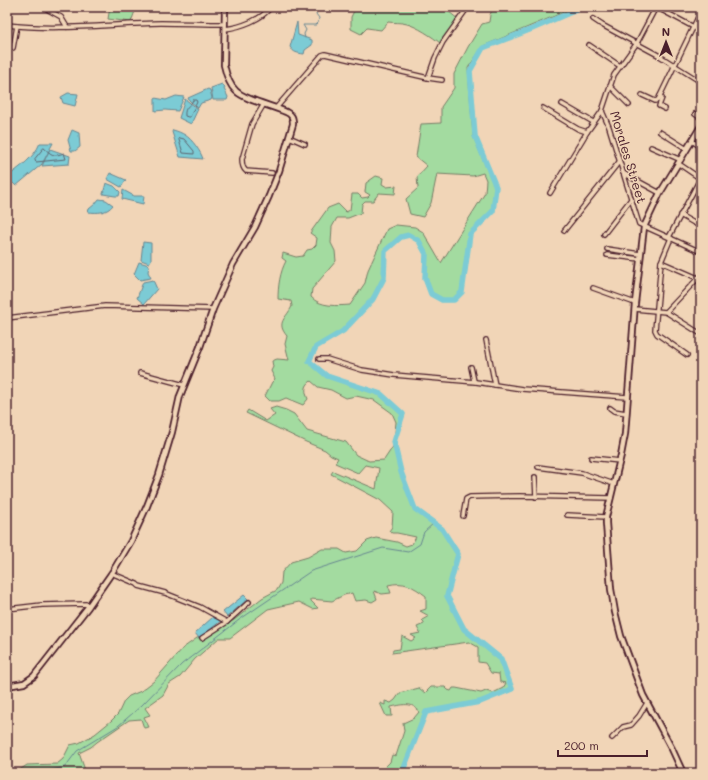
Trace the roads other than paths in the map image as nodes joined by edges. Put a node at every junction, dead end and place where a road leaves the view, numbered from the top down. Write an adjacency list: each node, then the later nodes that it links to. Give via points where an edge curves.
1 (43, 7): 10 (street, via 60,17)
2 (225, 7): 11 (street)
3 (270, 7): 11 (street, via 263,15 249,22 236,27)
4 (468, 7): 19 (street, via 440,46)
5 (656, 7): 12 (street); 14 (street, Morales Street)
6 (700, 9): 12 (street)
7 (593, 19): 14 (street)
8 (7, 25): 9 (street)
9 (16, 26): 10 (street); 16 (street)
10 (67, 27): 11 (street, via 161,23)
11 (225, 27): 25 (street, via 224,65 231,85 240,95)
12 (693, 27): 13 (street); 17 (street)
13 (701, 31)
14 (637, 43): 17 (street); 18 (street, Morales Street)
15 (590, 45): 18 (street)
16 (13, 48)
17 (674, 65): 21 (street); 24 (street)
18 (620, 66): 22 (street, Morales Street)
19 (428, 78): 20 (street); 28 (street, via 325,54)
20 (442, 80)
21 (701, 82)
22 (610, 86): 27 (street); 31 (street, Morales Street)
23 (642, 95): 24 (street, via 657,102)
24 (660, 96): 30 (street, via 662,98 659,106)
25 (264, 104): 28 (street); 46 (street, via 252,124 242,163 246,171)
26 (562, 104): 34 (street)
27 (629, 105)
28 (276, 108): 38 (street, via 293,118)
29 (543, 108): 36 (street)
30 (665, 109)
31 (602, 111): 34 (street); 44 (street, Morales Street)
32 (696, 114): 33 (street)
33 (701, 118)
34 (593, 122): 36 (street)
35 (701, 126): 39 (street)
36 (587, 132): 49 (street)
37 (660, 132): 43 (street)
38 (288, 137): 40 (street); 67 (street, via 269,196 255,227 233,264)
39 (692, 141): 42 (street); 43 (street)
40 (305, 144)
41 (651, 147): 45 (street)
42 (701, 147)
43 (687, 149): 45 (street)
44 (619, 162): 47 (street, Morales Street); 55 (street)
45 (680, 162): 48 (street); 50 (street)
46 (272, 173)
47 (623, 173): 50 (street); 51 (street, Morales Street)
48 (701, 179): 52 (street)
49 (550, 193)
50 (660, 193): 53 (street)
51 (631, 199): 53 (street, Morales Street, via 638,222); 56 (street)
52 (680, 215): 54 (street); 57 (street)
53 (644, 227): 57 (street); 60 (street)
54 (701, 227)
55 (564, 231)
56 (604, 234)
57 (670, 238): 59 (street); 63 (street)
58 (607, 249): 60 (street)
59 (701, 252)
60 (640, 254): 62 (street)
61 (607, 255): 62 (street)
62 (640, 260): 66 (street)
63 (661, 262): 64 (street); 69 (street)
64 (700, 276): 70 (street)
65 (593, 288): 66 (street)
66 (635, 303): 68 (street)
67 (213, 309): 71 (street, via 104,306); 79 (street)
68 (635, 309): 69 (street); 81 (street)
69 (657, 311): 70 (street); 74 (street, via 656,333)
70 (666, 312): 72 (street)
71 (7, 318)
72 (701, 334)
73 (486, 340): 80 (street)
74 (687, 355)
75 (319, 359): 78 (street, via 394,375)
76 (471, 367): 78 (street)
77 (140, 373): 79 (street)
78 (475, 382): 80 (street)
79 (184, 385): 94 (street, via 159,475 147,506 131,541)
80 (495, 385): 81 (street)
81 (627, 397): 83 (street)
82 (610, 408): 83 (street)
83 (626, 413): 85 (street)
84 (591, 458): 85 (street)
85 (620, 461): 88 (street)
86 (538, 467): 88 (street, via 582,473)
87 (535, 477): 89 (street)
88 (614, 484): 90 (street)
89 (536, 497): 90 (street); 91 (street, via 470,497 466,501)
90 (611, 498): 93 (street)
91 (464, 516)
92 (567, 516): 93 (street)
93 (606, 516): 101 (street, via 613,604 626,651)
94 (111, 573): 96 (street); 98 (street, via 139,586 165,592)
95 (249, 602): 98 (street)
96 (89, 606): 97 (street, via 60,604); 100 (street, via 34,676 24,683)
97 (7, 609)
98 (227, 622): 99 (street)
99 (202, 638)
100 (7, 686)
101 (647, 703): 102 (street, via 631,725 623,727); 103 (street)
102 (612, 738)
103 (683, 773)

